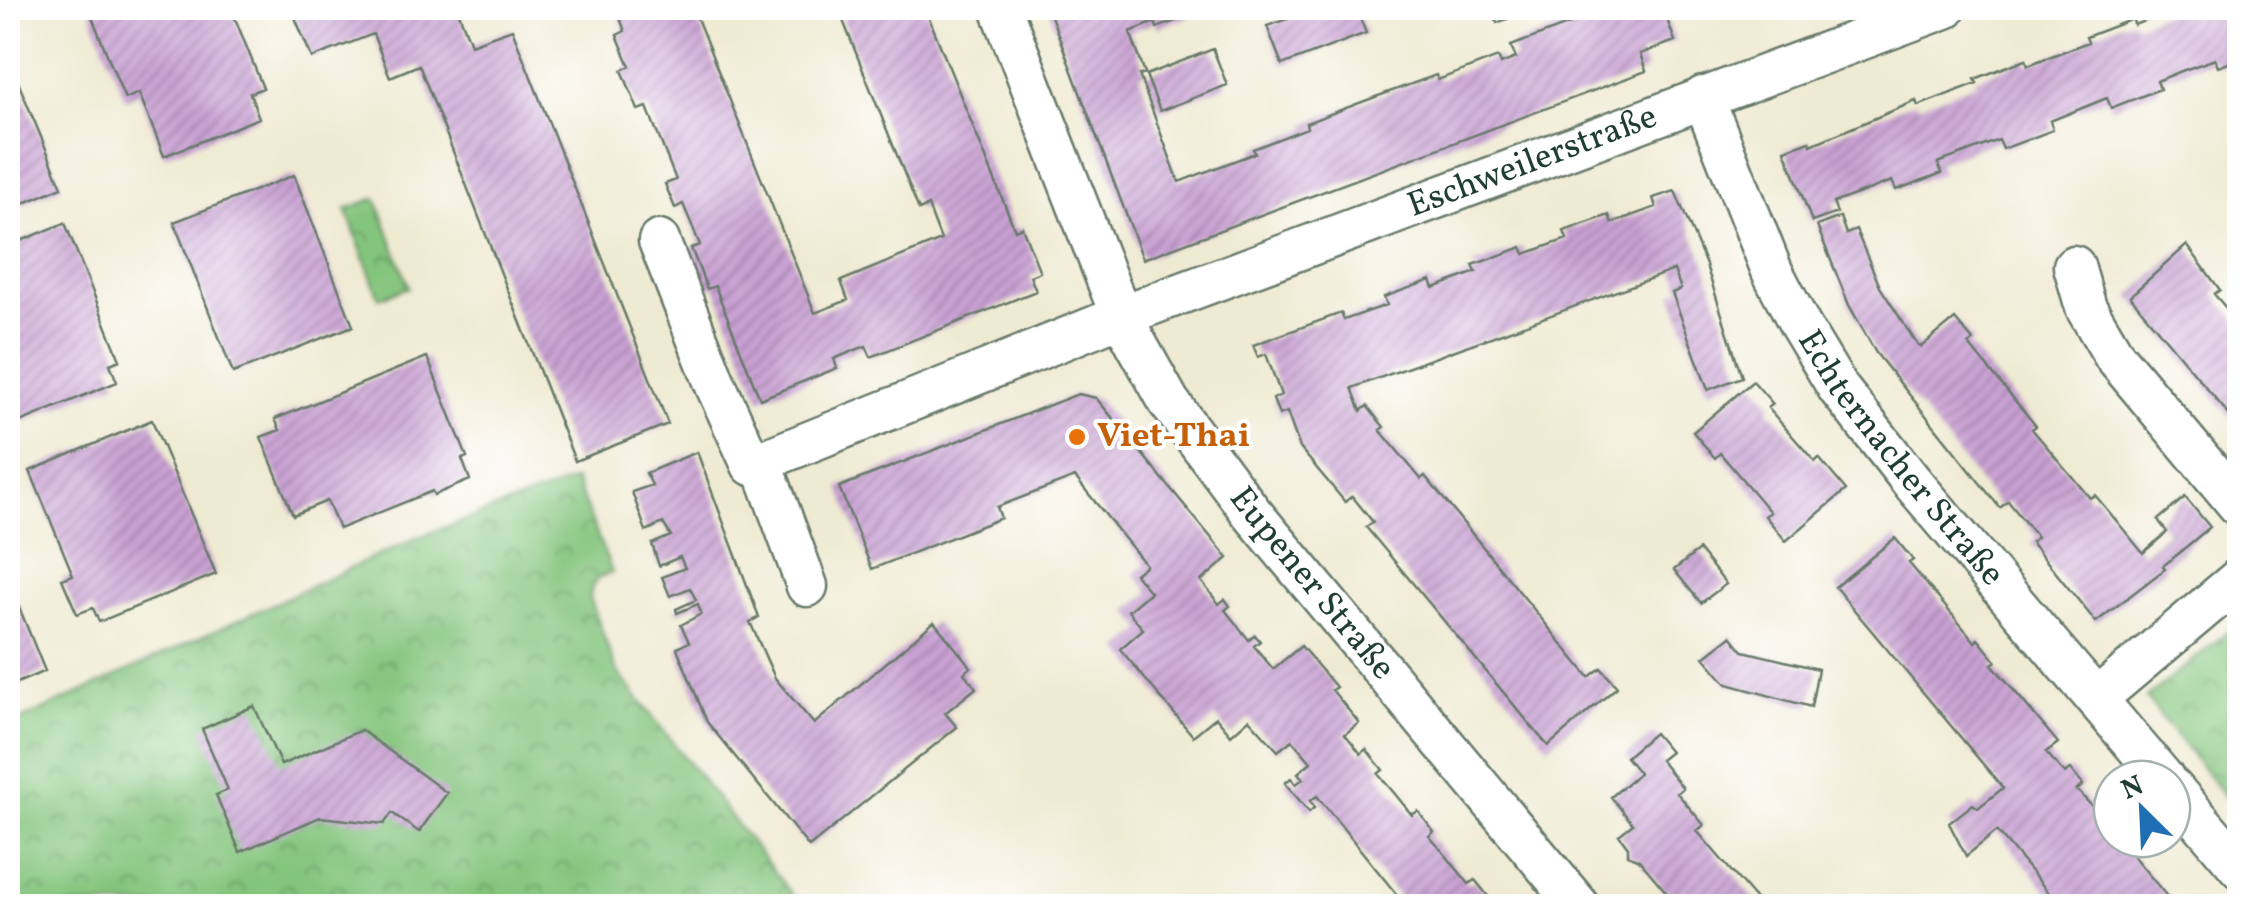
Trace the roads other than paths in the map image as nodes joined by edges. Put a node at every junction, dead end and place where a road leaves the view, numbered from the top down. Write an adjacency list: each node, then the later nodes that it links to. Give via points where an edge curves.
1 (1001, 8): 6 (street, Eupener Straße)
2 (1946, 8): 3 (street, Eschweilerstraße)
3 (1703, 97): 6 (street, Eschweilerstraße); 11 (street, Echternacher Straße, via 1772,271 1838,388)
4 (659, 242): 7 (street, via 752,465)
5 (2074, 266): 8 (street, via 2086,308 2115,357)
6 (1121, 316): 7 (street, Eschweilerstraße); 15 (street, Eupener Straße, via 1169,402 1251,512)
7 (761, 461): 10 (street)
8 (2240, 507)
9 (2240, 578): 11 (street)
10 (807, 586)
11 (2096, 699): 12 (street, Echternacher Straße)
12 (2147, 759)
13 (2192, 812): 14 (street)
14 (2240, 868)
15 (1579, 906)

